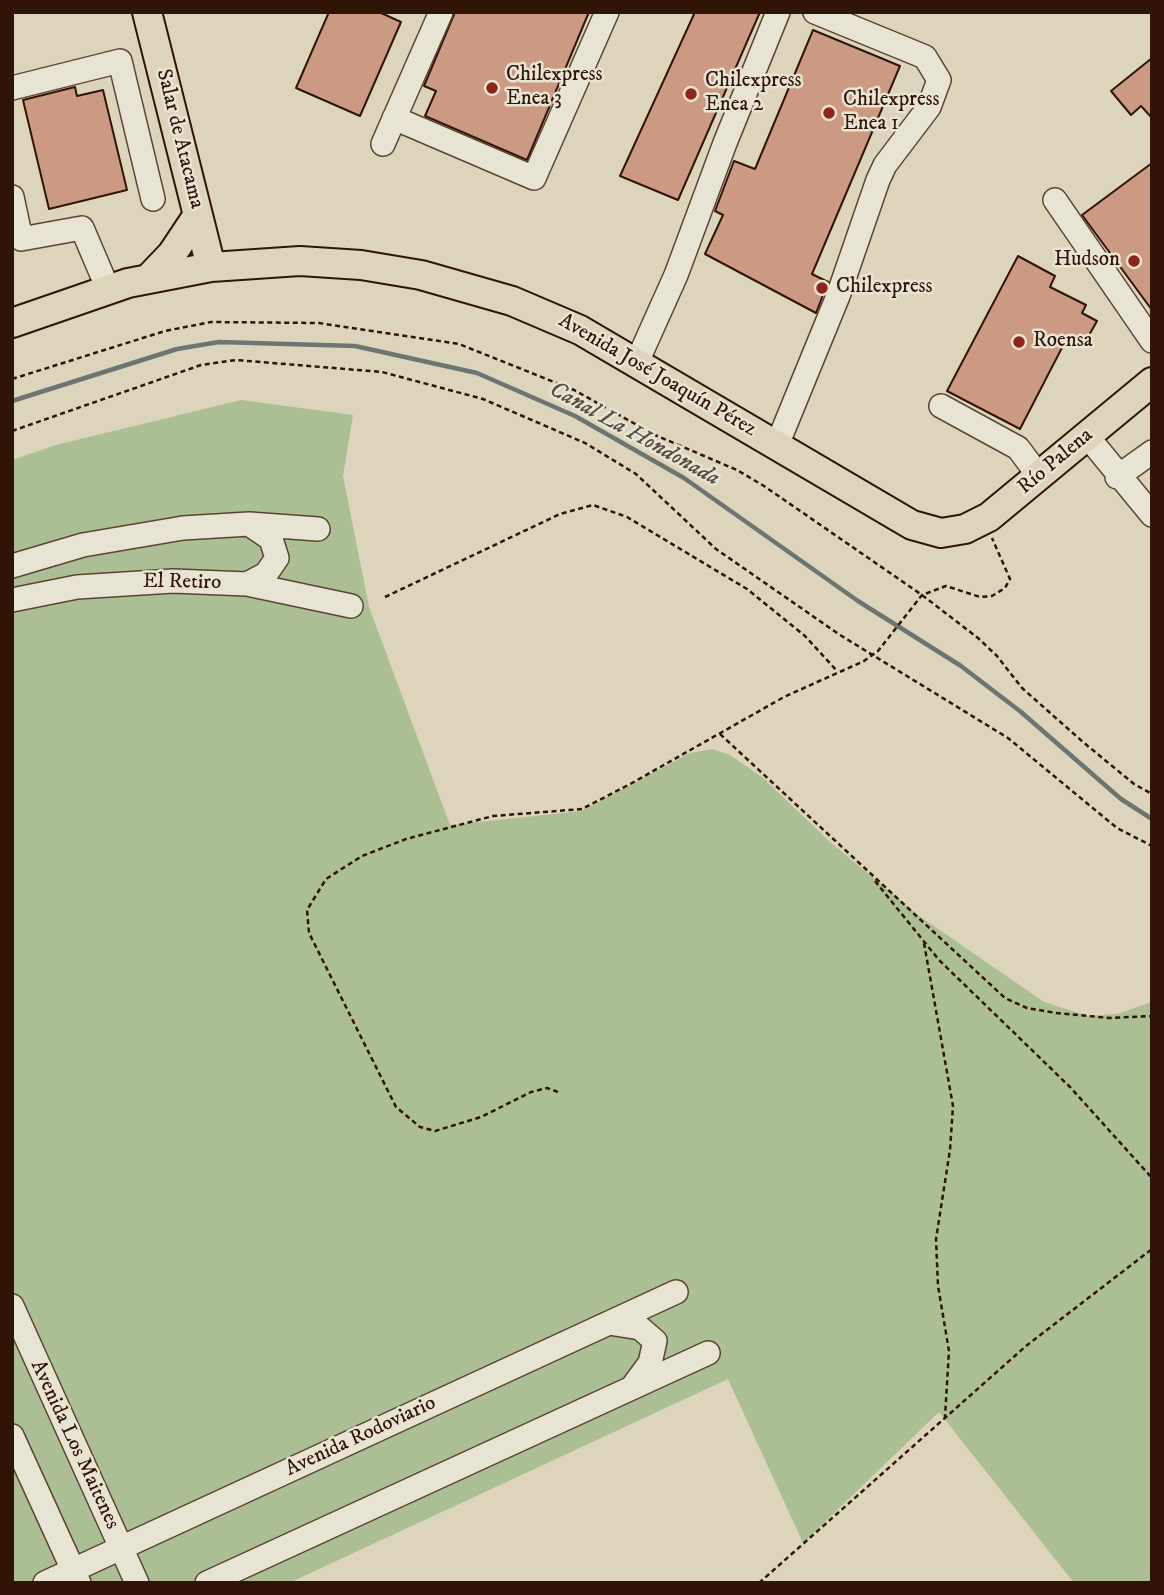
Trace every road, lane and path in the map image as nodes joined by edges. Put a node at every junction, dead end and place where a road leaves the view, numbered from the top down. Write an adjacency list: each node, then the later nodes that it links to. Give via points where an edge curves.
1 (147, 12): 6 (main road, Salar de Atacama)
2 (441, 12): 9 (street)
3 (607, 12): 9 (street, via 534,178)
4 (778, 12): 20 (street, via 676,275)
5 (815, 12): 26 (street, via 925,57 939,80 929,107 878,180 838,296)
6 (162, 73): 7 (street); 14 (main road, Salar de Atacama)
7 (124, 79): 8 (street, via 120,61); 12 (street)
8 (12, 88)
9 (394, 118): 10 (street)
10 (383, 144)
11 (12, 197): 17 (street, via 21,239 82,228)
12 (153, 199)
13 (1055, 200): 19 (street)
14 (198, 215): 15 (main road, Salar de Atacama); 16 (main road)
15 (211, 267): 16 (main road, Avenida José Joaquín Pérez); 20 (main road, Avenida José Joaquín Pérez, via 320,262 431,277 536,310)
16 (149, 278): 17 (main road, Avenida José Joaquín Pérez)
17 (108, 289): 18 (main road, Avenida José Joaquín Pérez)
18 (12, 323)
19 (1152, 341)
20 (637, 362): 26 (main road, Avenida José Joaquín Pérez)
21 (12, 379): 37 (path, via 165,331 211,322 319,323 459,344 574,390 654,435 737,470)
22 (1152, 382): 25 (main road, Río Palena)
23 (941, 406): 28 (street, via 1018,448)
24 (12, 431): 41 (path, via 201,365 236,360 382,372 483,398 584,443 636,474 716,549)
25 (1087, 436): 28 (main road, Río Palena); 29 (street)
26 (778, 445): 33 (main road, Avenida José Joaquín Pérez, via 919,529)
27 (1152, 452): 29 (street)
28 (1039, 476): 33 (main road, Río Palena, via 989,517)
29 (1117, 477): 30 (street)
30 (1152, 515)
31 (249, 524): 32 (street); 35 (street, via 183,527 116,538); 36 (street, via 271,539 277,558 266,574)
32 (318, 529)
33 (955, 532)
34 (1000, 557): 37 (path, via 1010,579 992,596 980,597 946,586)
35 (12, 566)
36 (247, 584): 39 (street, El Retiro, via 137,581); 40 (street, El Retiro)
37 (922, 595): 41 (path); 44 (path, via 998,656 1022,688 1083,742)
38 (385, 597): 42 (path, via 560,514 593,505 627,517 747,589 805,636)
39 (12, 600)
40 (351, 606)
41 (873, 655): 42 (path); 45 (path, via 1008,737 1117,828)
42 (837, 671): 43 (path)
43 (720, 734): 46 (path); 49 (path, via 582,809 493,816 362,856 326,879 311,902 307,911 315,946 396,1107 420,1127 435,1130 481,1117 531,1092)
44 (1152, 794)
45 (1152, 846)
46 (870, 875): 47 (path); 48 (path, via 1005,998 1056,1013)
47 (925, 943): 50 (path, via 1070,1087); 57 (path, via 953,1106 936,1239 949,1351)
48 (1152, 1016)
49 (558, 1091)
50 (1152, 1178)
51 (1152, 1249): 57 (path, via 1026,1346)
52 (676, 1292): 54 (street, Avenida Rodoviario)
53 (12, 1306): 59 (street, Avenida Los Maitenes)
54 (609, 1323): 56 (street, via 639,1328 655,1341 650,1363); 59 (street, Avenida Rodoviario)
55 (708, 1353): 56 (street)
56 (634, 1386): 63 (street)
57 (945, 1417): 64 (path)
58 (12, 1436): 60 (street)
59 (121, 1548): 60 (street, Avenida Rodoviario); 62 (street, Avenida Los Maitenes)
60 (76, 1576): 61 (street, Avenida Rodoviario)
61 (45, 1583)
62 (137, 1583)
63 (207, 1583)
64 (759, 1583)

